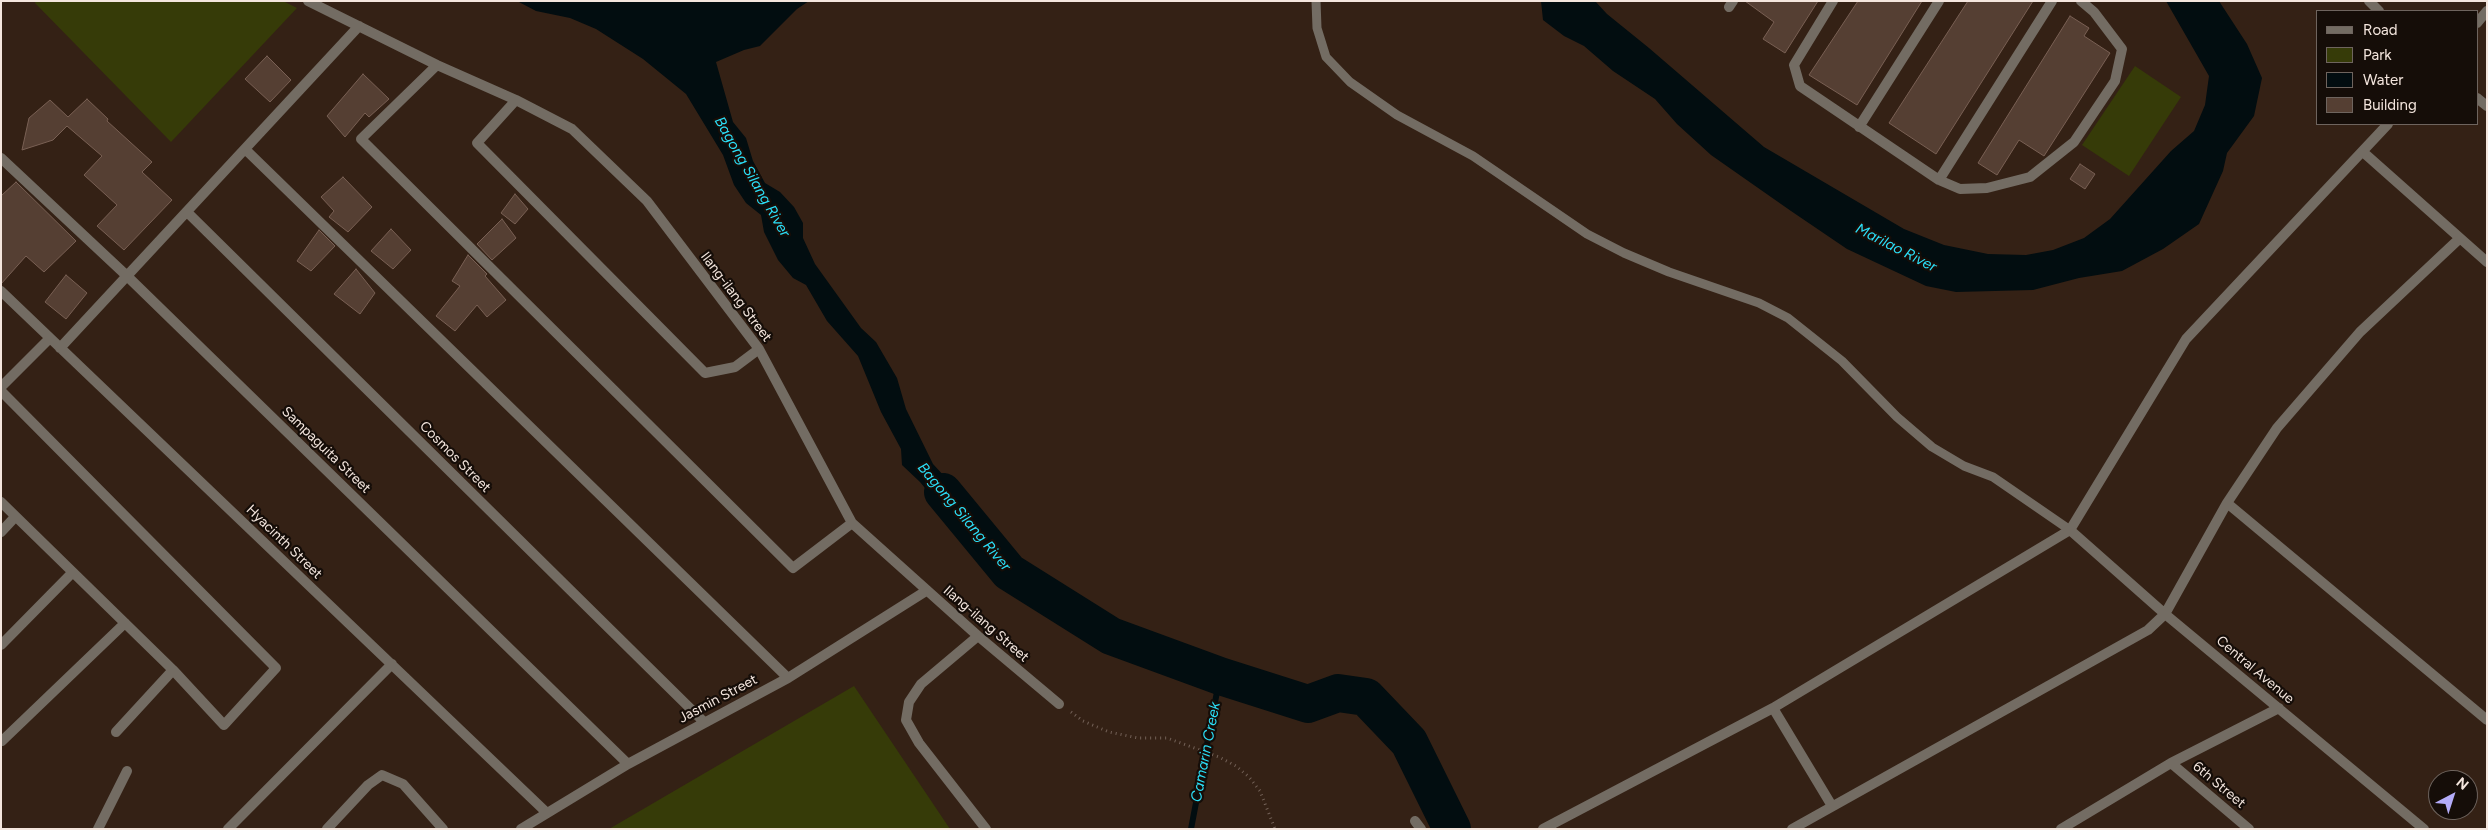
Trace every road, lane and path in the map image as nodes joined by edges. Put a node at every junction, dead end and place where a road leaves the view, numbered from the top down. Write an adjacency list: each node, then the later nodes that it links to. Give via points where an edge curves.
1 (308, 1): 11 (street, Ilang-ilang Street)
2 (1316, 1): 34 (lane, via 1317,28 1326,57 1350,82 1397,115 1473,156 1587,234 1633,257 1759,303 1788,318 1842,361 1932,447 1964,466 1993,477)
3 (1833, 1): 15 (street, via 1794,65 1800,86)
4 (1939, 1): 15 (street)
5 (2052, 1): 19 (street)
6 (2081, 1): 19 (street, via 2094,12 2122,48 2115,81 2074,142 2030,177 1986,188 1960,189)
7 (2369, 1): 8 (street)
8 (2378, 10)
9 (2487, 11): 10 (street)
10 (2478, 22)
11 (359, 26): 12 (street, Ilang-ilang Street); 16 (street)
12 (437, 64): 13 (street, Ilang-ilang Street); 33 (street, via 361,139 794,568)
13 (516, 100): 27 (street, Ilang-ilang Street, via 572,129 647,201); 27 (street, via 477,144 706,373 734,367)
14 (2387, 125): 17 (street)
15 (1859, 127): 19 (street)
16 (245, 149): 20 (street); 44 (street)
17 (2363, 152): 21 (street); 34 (street, via 2186,339)
18 (1, 158): 23 (street, Sampaguita Street)
19 (1939, 180)
20 (186, 212): 23 (street); 49 (street, Cosmos Street)
21 (2459, 239): 22 (street); 31 (street, via 2360,332 2277,428)
22 (2487, 262)
23 (127, 276): 26 (street); 53 (street, Sampaguita Street)
24 (1, 291): 25 (street, Hyacinth Street)
25 (50, 338): 26 (street, Hyacinth Street); 28 (street)
26 (60, 348): 42 (street, Hyacinth Street)
27 (759, 349): 33 (street, Ilang-ilang Street)
28 (1, 387)
29 (1, 391): 43 (street, via 276,668 224,725)
30 (1, 502): 32 (street)
31 (2227, 503): 38 (street); 48 (street)
32 (16, 517): 35 (street); 36 (street)
33 (852, 523): 37 (street, Ilang-ilang Street)
34 (2070, 530): 38 (street, Central Avenue); 46 (street)
35 (1, 532)
36 (72, 573): 39 (street); 41 (street)
37 (926, 591): 40 (street, Ilang-ilang Street); 44 (street, Jasmin Street)
38 (2165, 614): 47 (street, Central Avenue); 55 (street, via 2148,630)
39 (125, 623): 43 (street); 51 (street)
40 (978, 636): 45 (street, Ilang-ilang Street); 62 (street, via 921,684 909,702 906,720 919,743)
41 (1, 645)
42 (392, 664): 56 (street, Hyacinth Street); 58 (street)
43 (173, 670): 50 (street)
44 (788, 678): 49 (street, Jasmin Street)
45 (1059, 704): 63 (path, via 1083,721 1109,732 1138,738 1167,738 1219,757 1250,777 1260,790)
46 (1773, 708): 55 (street); 64 (street)
47 (2279, 708): 52 (street); 68 (street, Central Avenue)
48 (2487, 720)
49 (704, 722): 53 (street, Jasmin Street)
50 (116, 732)
51 (1, 739)
52 (2171, 763): 66 (street); 67 (street, 6th Street)
53 (628, 764): 56 (street, Jasmin Street)
54 (126, 771): 57 (street)
55 (1832, 806): 65 (street)
56 (547, 813): 61 (street, Jasmin Street)
57 (98, 829)
58 (228, 829)
59 (327, 829): 60 (street, via 368,785 382,775 403,784)
60 (444, 829)
61 (521, 829)
62 (986, 829)
63 (1275, 829)
64 (1543, 829)
65 (1792, 829)
66 (2061, 829)
67 (2249, 829)
68 (2424, 829)

